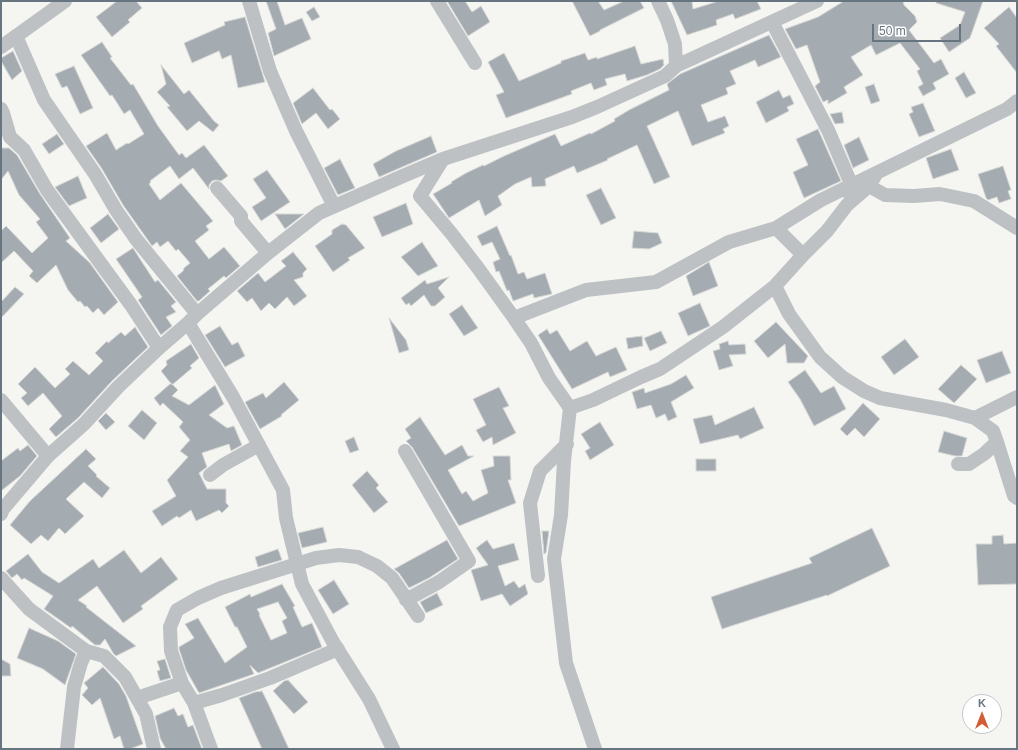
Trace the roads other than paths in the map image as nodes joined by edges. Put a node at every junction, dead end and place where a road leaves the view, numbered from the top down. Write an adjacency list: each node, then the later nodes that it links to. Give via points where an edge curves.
1 (65, 1): 7 (street)
2 (248, 1): 19 (street, via 270,71 296,131)
3 (438, 1): 9 (street)
4 (658, 1): 10 (street, via 675,44)
5 (817, 1): 6 (street)
6 (772, 22): 10 (street); 15 (street, via 828,130)
7 (16, 36): 8 (street); 25 (street, via 44,100 95,174 116,210)
8 (1, 47)
9 (475, 62)
10 (676, 66): 13 (street, via 665,76 572,117)
11 (1017, 102): 14 (street)
12 (1, 109): 27 (street, via 10,138 24,150 47,190 131,305)
13 (443, 159): 19 (street); 26 (street, via 420,196)
14 (877, 174): 15 (street); 16 (street)
15 (852, 186): 18 (street); 20 (street, via 822,200)
16 (869, 186): 18 (street); 21 (street, via 885,195 940,194 974,201)
17 (217, 188): 22 (street)
18 (848, 205): 23 (street)
19 (334, 206): 22 (street, via 319,213)
20 (776, 228): 23 (street); 26 (street, via 729,242 656,282 586,290)
21 (1017, 228)
22 (268, 253): 25 (street)
23 (803, 255): 24 (street)
24 (775, 286): 30 (street, via 723,327 660,369); 31 (street, via 789,314 820,357 842,377 880,398)
25 (193, 318): 27 (street); 34 (street)
26 (514, 318): 30 (street)
27 (159, 348): 36 (street, via 84,424)
28 (1017, 397): 31 (street)
29 (1, 400): 36 (street)
30 (570, 408): 33 (street)
31 (975, 418): 32 (street, via 993,431)
32 (998, 442): 37 (street, via 969,464); 39 (street, via 1014,496)
33 (567, 444): 42 (street, via 540,471 530,503); 55 (street, via 561,515 554,559 566,663)
34 (259, 445): 38 (street); 41 (street, via 283,490 286,518)
35 (405, 451): 44 (street, via 469,561 439,582)
36 (48, 456): 40 (street)
37 (958, 464)
38 (210, 475)
39 (1017, 498)
40 (1, 514)
41 (297, 565): 44 (street, via 316,558 339,555 358,557 377,566 392,578); 46 (street, via 302,584); 48 (street, via 221,588 177,610 170,627 171,651)
42 (538, 576)
43 (1, 578): 47 (street, via 29,609)
44 (406, 600): 45 (street)
45 (418, 616)
46 (338, 649): 50 (street, via 270,678); 54 (street)
47 (86, 651): 49 (street, via 104,656 125,676); 51 (street, via 74,687)
48 (182, 683): 49 (street); 50 (street)
49 (137, 698): 52 (street, via 146,714)
50 (194, 703): 53 (street)
51 (67, 749)
52 (154, 749)
53 (211, 749)
54 (393, 749)
55 (595, 749)

